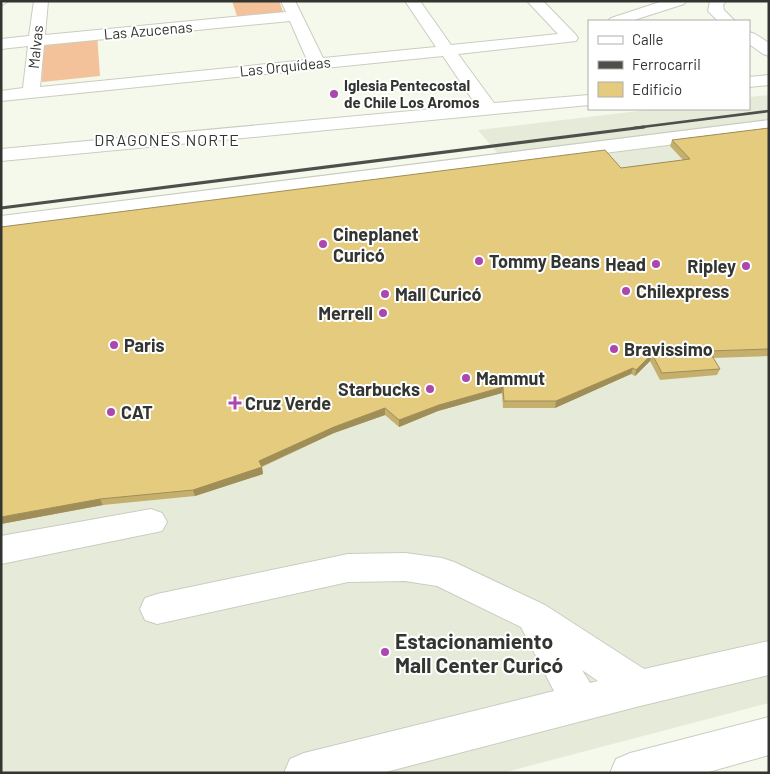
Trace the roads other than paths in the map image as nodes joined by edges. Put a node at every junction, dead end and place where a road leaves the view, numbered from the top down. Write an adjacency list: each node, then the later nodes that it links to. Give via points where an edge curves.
1 (41, 1): 12 (street, Malvas)
2 (288, 1): 8 (street)
3 (412, 1): 14 (street)
4 (534, 1): 14 (street, Las Orquídeas, via 570,32)
5 (680, 1): 9 (street)
6 (699, 1): 7 (street)
7 (718, 3): 10 (street, via 716,11)
8 (295, 16): 12 (street, Las Azucenas); 16 (street)
9 (619, 20)
10 (726, 20)
11 (750, 38): 15 (street)
12 (35, 41): 13 (street, Las Azucenas); 19 (street, Malvas)
13 (1, 44)
14 (447, 50): 16 (street, Las Orquídeas); 22 (street)
15 (769, 51)
16 (318, 63): 19 (street, Las Orquídeas)
17 (769, 80): 18 (street)
18 (750, 82)
19 (31, 93): 20 (street, Las Orquídeas)
20 (1, 96)
21 (588, 100): 22 (street)
22 (489, 110): 24 (street)
23 (769, 126): 25 (street)
24 (1, 155)
25 (1, 223)
26 (151, 522): 27 (street)
27 (1, 550)
28 (156, 609): 29 (street, via 348,568 405,567 442,572)
29 (533, 616): 31 (street); 32 (street)
30 (769, 658): 31 (street)
31 (640, 688): 32 (street)
32 (581, 704): 34 (street)
33 (769, 736): 35 (street)
34 (304, 773)
35 (630, 773)

